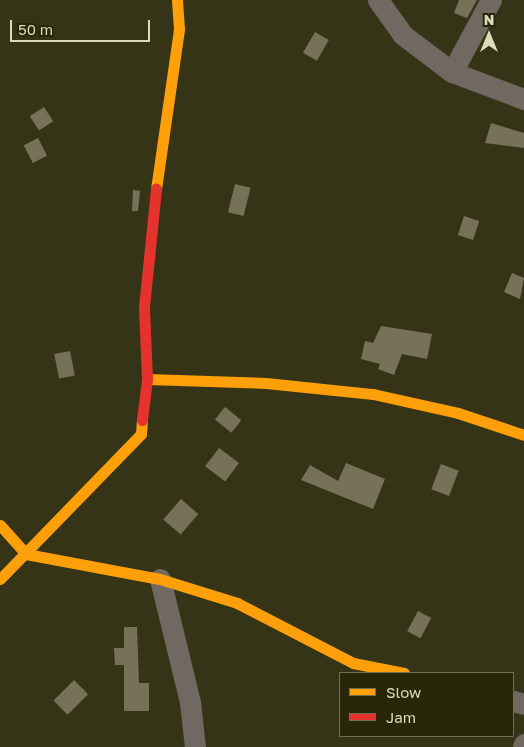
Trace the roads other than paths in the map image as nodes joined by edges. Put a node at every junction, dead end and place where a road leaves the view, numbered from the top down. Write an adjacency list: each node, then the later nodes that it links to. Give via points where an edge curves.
1 (177, 0): 6 (street, via 179,29 164,112 144,307)
2 (378, 0): 4 (street, via 403,35)
3 (491, 0): 4 (street)
4 (452, 72): 5 (street)
5 (524, 98)
6 (147, 380): 7 (street, via 266,383 373,394 458,413); 9 (street, via 141,434)
7 (524, 435)
8 (0, 525): 9 (street)
9 (26, 554): 10 (street); 11 (street)
10 (0, 579)
11 (160, 579): 12 (street, via 237,603 353,664); 13 (street, via 190,702)
12 (398, 672)
13 (195, 747)

